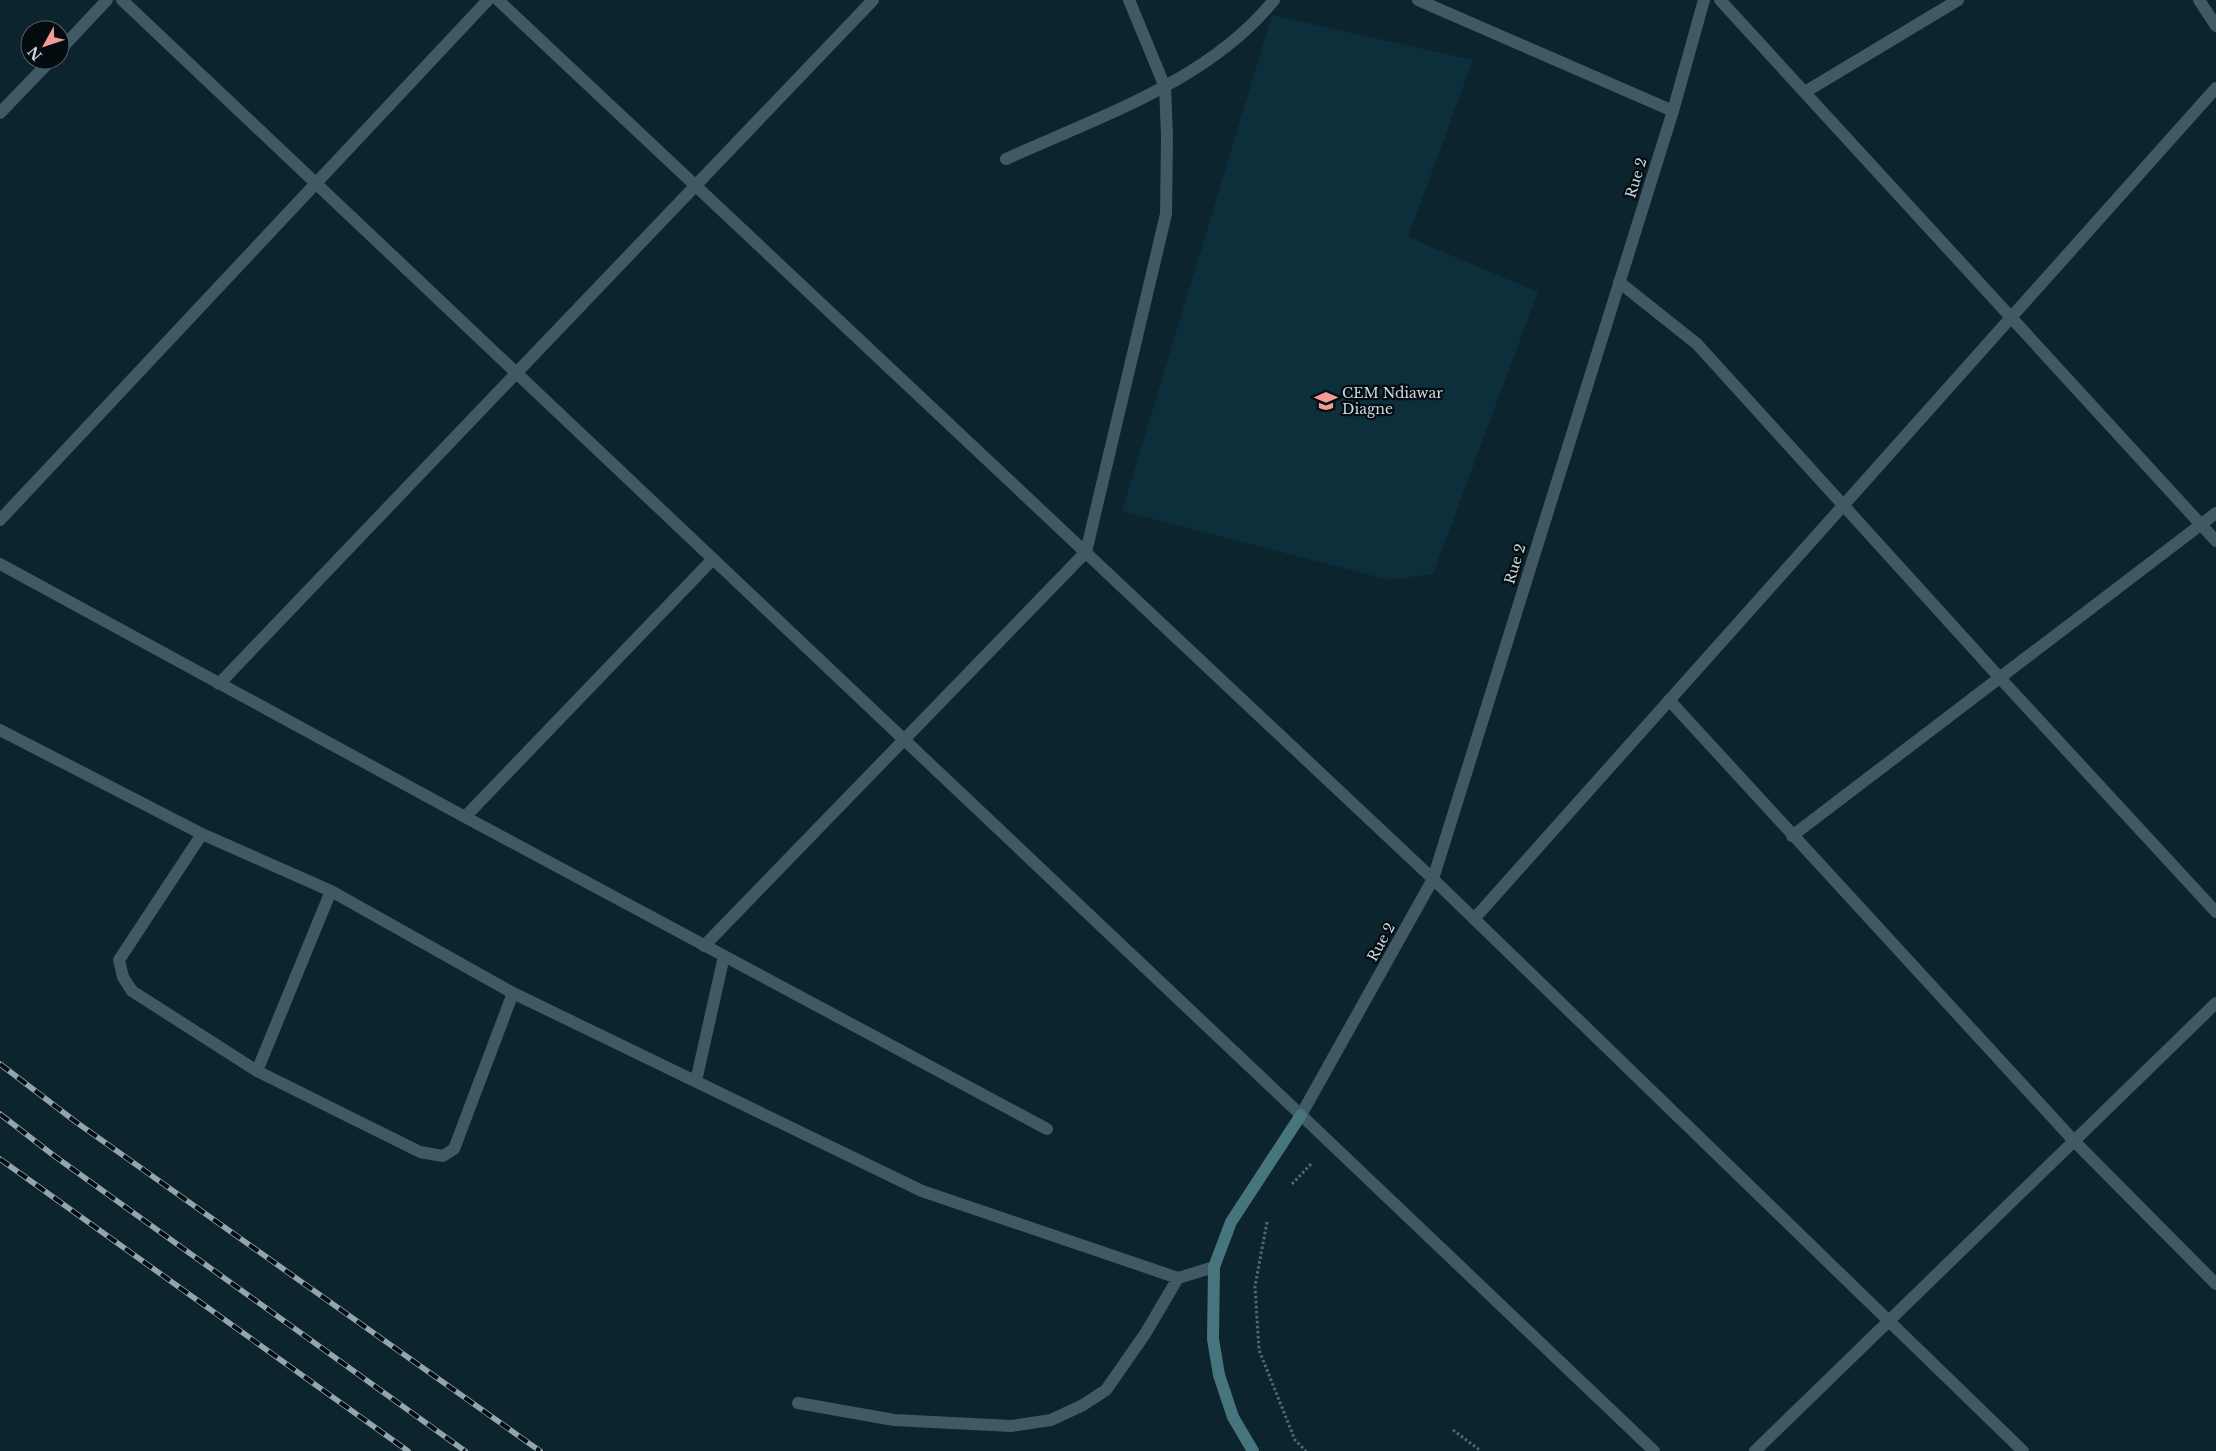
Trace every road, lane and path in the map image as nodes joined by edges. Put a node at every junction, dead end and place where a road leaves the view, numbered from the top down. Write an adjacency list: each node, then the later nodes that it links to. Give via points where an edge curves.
1 (107, 0): 14 (street)
2 (122, 0): 22 (street)
3 (488, 0): 22 (street)
4 (498, 0): 23 (street)
5 (873, 0): 23 (street)
6 (1129, 0): 16 (street)
7 (1274, 0): 16 (street, via 1238,38 1210,60)
8 (1418, 0): 19 (street)
9 (1704, 0): 19 (street, Rue 2)
10 (1720, 0): 18 (street)
11 (1958, 0): 18 (street)
12 (2199, 0): 13 (street)
13 (2216, 26)
14 (70, 39)
15 (42, 70): 20 (street)
16 (1165, 87): 21 (street); 32 (street, via 1166,214)
17 (2216, 88): 25 (street)
18 (1805, 92): 25 (street)
19 (1672, 111): 24 (street, Rue 2)
20 (0, 114)
21 (1006, 158)
22 (316, 183): 26 (street); 29 (street)
23 (695, 186): 26 (street); 32 (street)
24 (1619, 282): 27 (street, via 1697,344); 43 (street, Rue 2)
25 (2012, 317): 27 (street); 30 (street)
26 (516, 372): 33 (street); 36 (street)
27 (1844, 504): 35 (street); 37 (street)
28 (2216, 514): 30 (street)
29 (0, 520)
30 (2202, 525): 31 (street); 35 (street)
31 (2216, 541)
32 (1086, 552): 39 (street); 43 (street)
33 (714, 559): 39 (street); 40 (street)
34 (0, 564): 36 (street)
35 (2000, 678): 42 (street); 45 (street)
36 (219, 684): 40 (street)
37 (1669, 700): 42 (street); 46 (street)
38 (0, 730): 41 (street)
39 (904, 739): 47 (street); 53 (street)
40 (464, 817): 47 (street)
41 (202, 834): 44 (street); 51 (street, via 120,960 122,977 132,991)
42 (1792, 836): 56 (street)
43 (1433, 879): 46 (street); 53 (street, Rue 2)
44 (331, 892): 49 (street); 51 (street)
45 (2216, 912)
46 (1474, 919): 62 (street)
47 (704, 946): 48 (street)
48 (724, 956): 52 (street); 54 (street)
49 (513, 993): 51 (street, via 454,1149 443,1156 420,1152); 52 (street)
50 (2216, 1003): 56 (street)
51 (257, 1071)
52 (696, 1081): 60 (street, via 922,1191)
53 (1301, 1115): 55 (street); 59 (main road, via 1231,1222)
54 (1047, 1129)
55 (1330, 1142): 57 (path); 68 (street)
56 (2075, 1142): 61 (street); 62 (street)
57 (1288, 1189)
58 (1268, 1219): 66 (path, via 1255,1286 1259,1350 1295,1440)
59 (1214, 1267): 60 (street); 65 (main road, via 1213,1339 1219,1375 1233,1417)
60 (1178, 1278): 63 (street, via 1145,1334 1106,1390 1051,1420 1011,1426 894,1420)
61 (2216, 1284)
62 (1888, 1320): 69 (street); 70 (street)
63 (798, 1403)
64 (1453, 1430): 67 (path)
65 (1253, 1451)
66 (1306, 1451)
67 (1481, 1451)
68 (1654, 1451)
69 (1755, 1451)
70 (2022, 1451)

